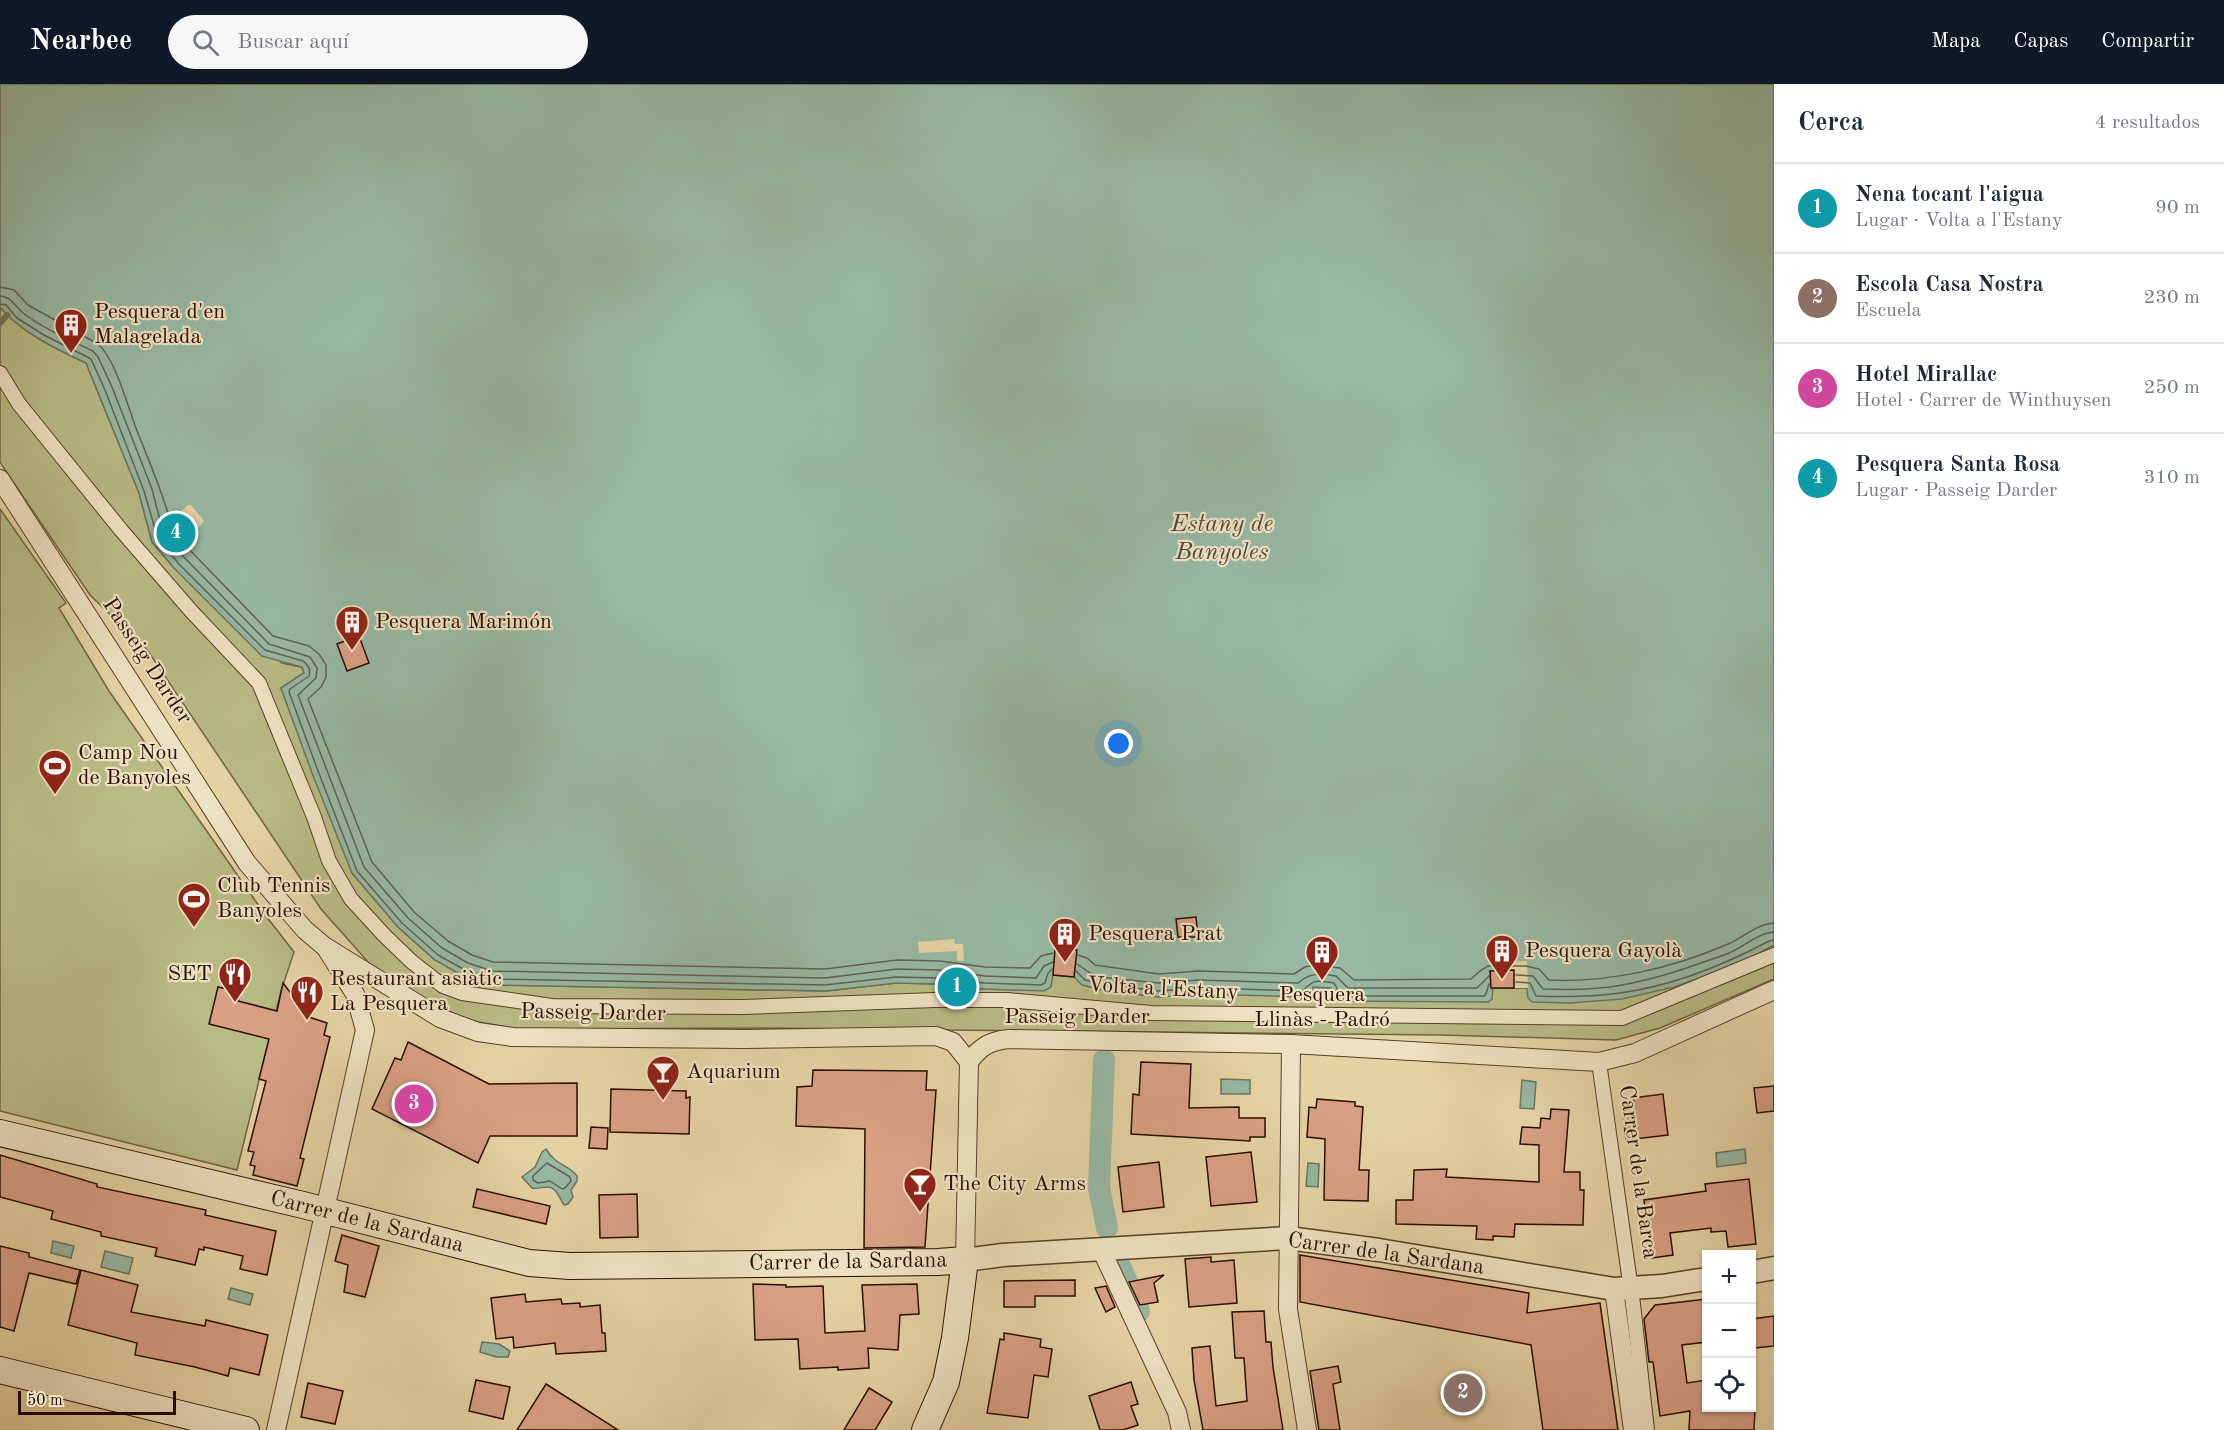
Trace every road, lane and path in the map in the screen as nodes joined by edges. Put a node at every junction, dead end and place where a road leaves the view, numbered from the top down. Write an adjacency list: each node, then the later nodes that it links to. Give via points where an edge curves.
1 (0, 374): 6 (street, Passeig Darder, via 19,404 121,530 259,683 329,861 351,899 398,949 443,986 462,993 552,1006 743,1007)
2 (0, 479): 3 (street, Passeig Darder, via 247,863 305,930)
3 (324, 946): 8 (street, Passeig Darder, via 440,1018 478,1032 524,1037 745,1039 936,1036 953,1042); 11 (street, via 354,994 365,1030)
4 (1774, 955): 6 (street, Volta a l'Estany, via 1622,1018 1151,1013 1007,1000)
5 (1774, 990): 9 (street, Passeig Darder, via 1635,1053)
6 (935, 1000)
7 (1291, 1044): 8 (street, Passeig Darder, via 1009,1039 983,1046); 9 (street, Passeig Darder); 12 (street)
8 (969, 1062): 14 (street)
9 (1599, 1062): 18 (street, Carrer de la Barca)
10 (0, 1133): 11 (main road, Carrer de la Sardana)
11 (326, 1211): 14 (main road, Carrer de la Sardana, via 529,1263 582,1266); 20 (street)
12 (1288, 1238): 13 (street, Carrer de la Sardana); 18 (street, Carrer de la Sardana); 24 (street, via 1288,1309)
13 (1101, 1249): 14 (street, Carrer de la Sardana); 23 (street, via 1177,1412)
14 (965, 1260): 22 (main road, via 946,1382)
15 (1774, 1268): 16 (street)
16 (1756, 1271)
17 (1702, 1280): 18 (street, Carrer de la Sardana)
18 (1622, 1288): 25 (street, Carrer de la Barca); 26 (street)
19 (0, 1370): 21 (main road)
20 (276, 1424)
21 (246, 1430)
22 (925, 1430)
23 (1180, 1430)
24 (1307, 1430)
25 (1633, 1430)
26 (1647, 1430)

